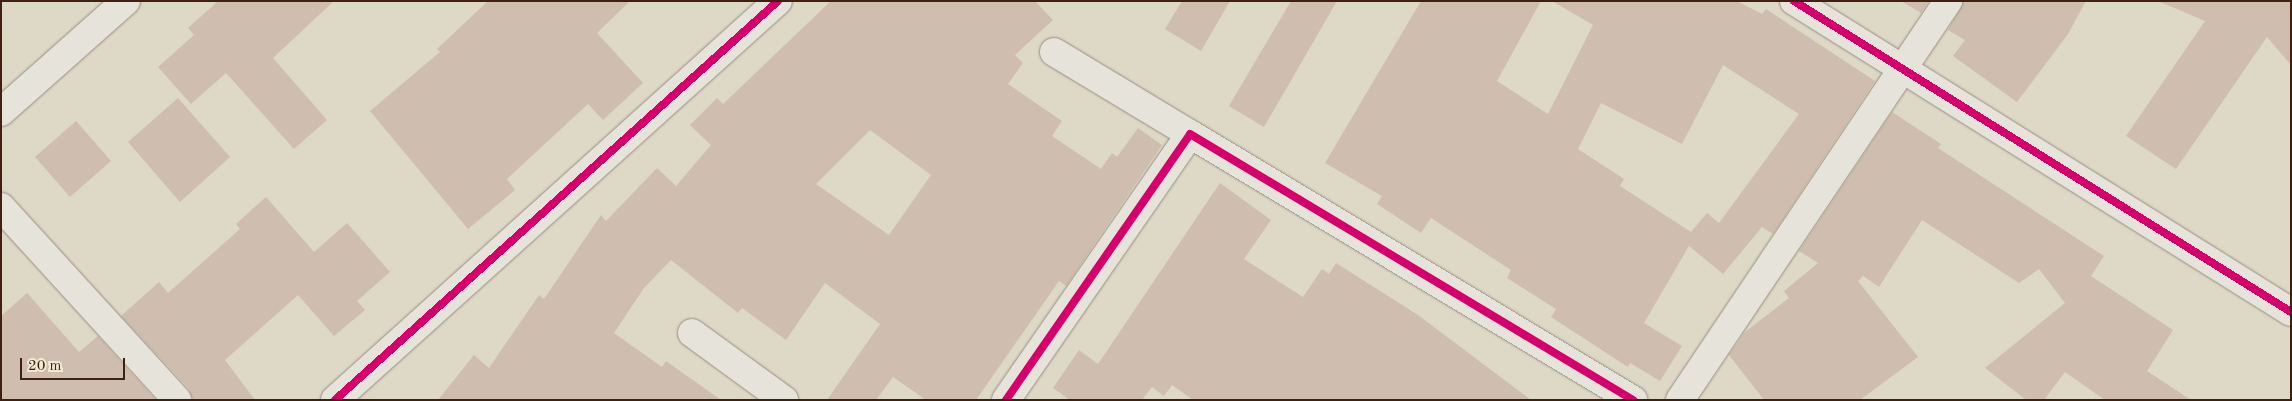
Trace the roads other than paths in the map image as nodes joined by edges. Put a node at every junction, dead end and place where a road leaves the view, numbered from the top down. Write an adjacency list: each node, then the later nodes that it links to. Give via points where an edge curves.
1 (126, 1): 7 (street)
2 (778, 1): 13 (street)
3 (1794, 1): 6 (street)
4 (1948, 1): 6 (street)
5 (1054, 52): 8 (street)
6 (1900, 67): 10 (street); 17 (street)
7 (1, 112)
8 (1190, 134): 15 (street); 16 (street)
9 (1, 207): 12 (street)
10 (2291, 312)
11 (692, 334): 14 (street)
12 (177, 400)
13 (335, 400)
14 (784, 400)
15 (1006, 400)
16 (1633, 400)
17 (1680, 400)

